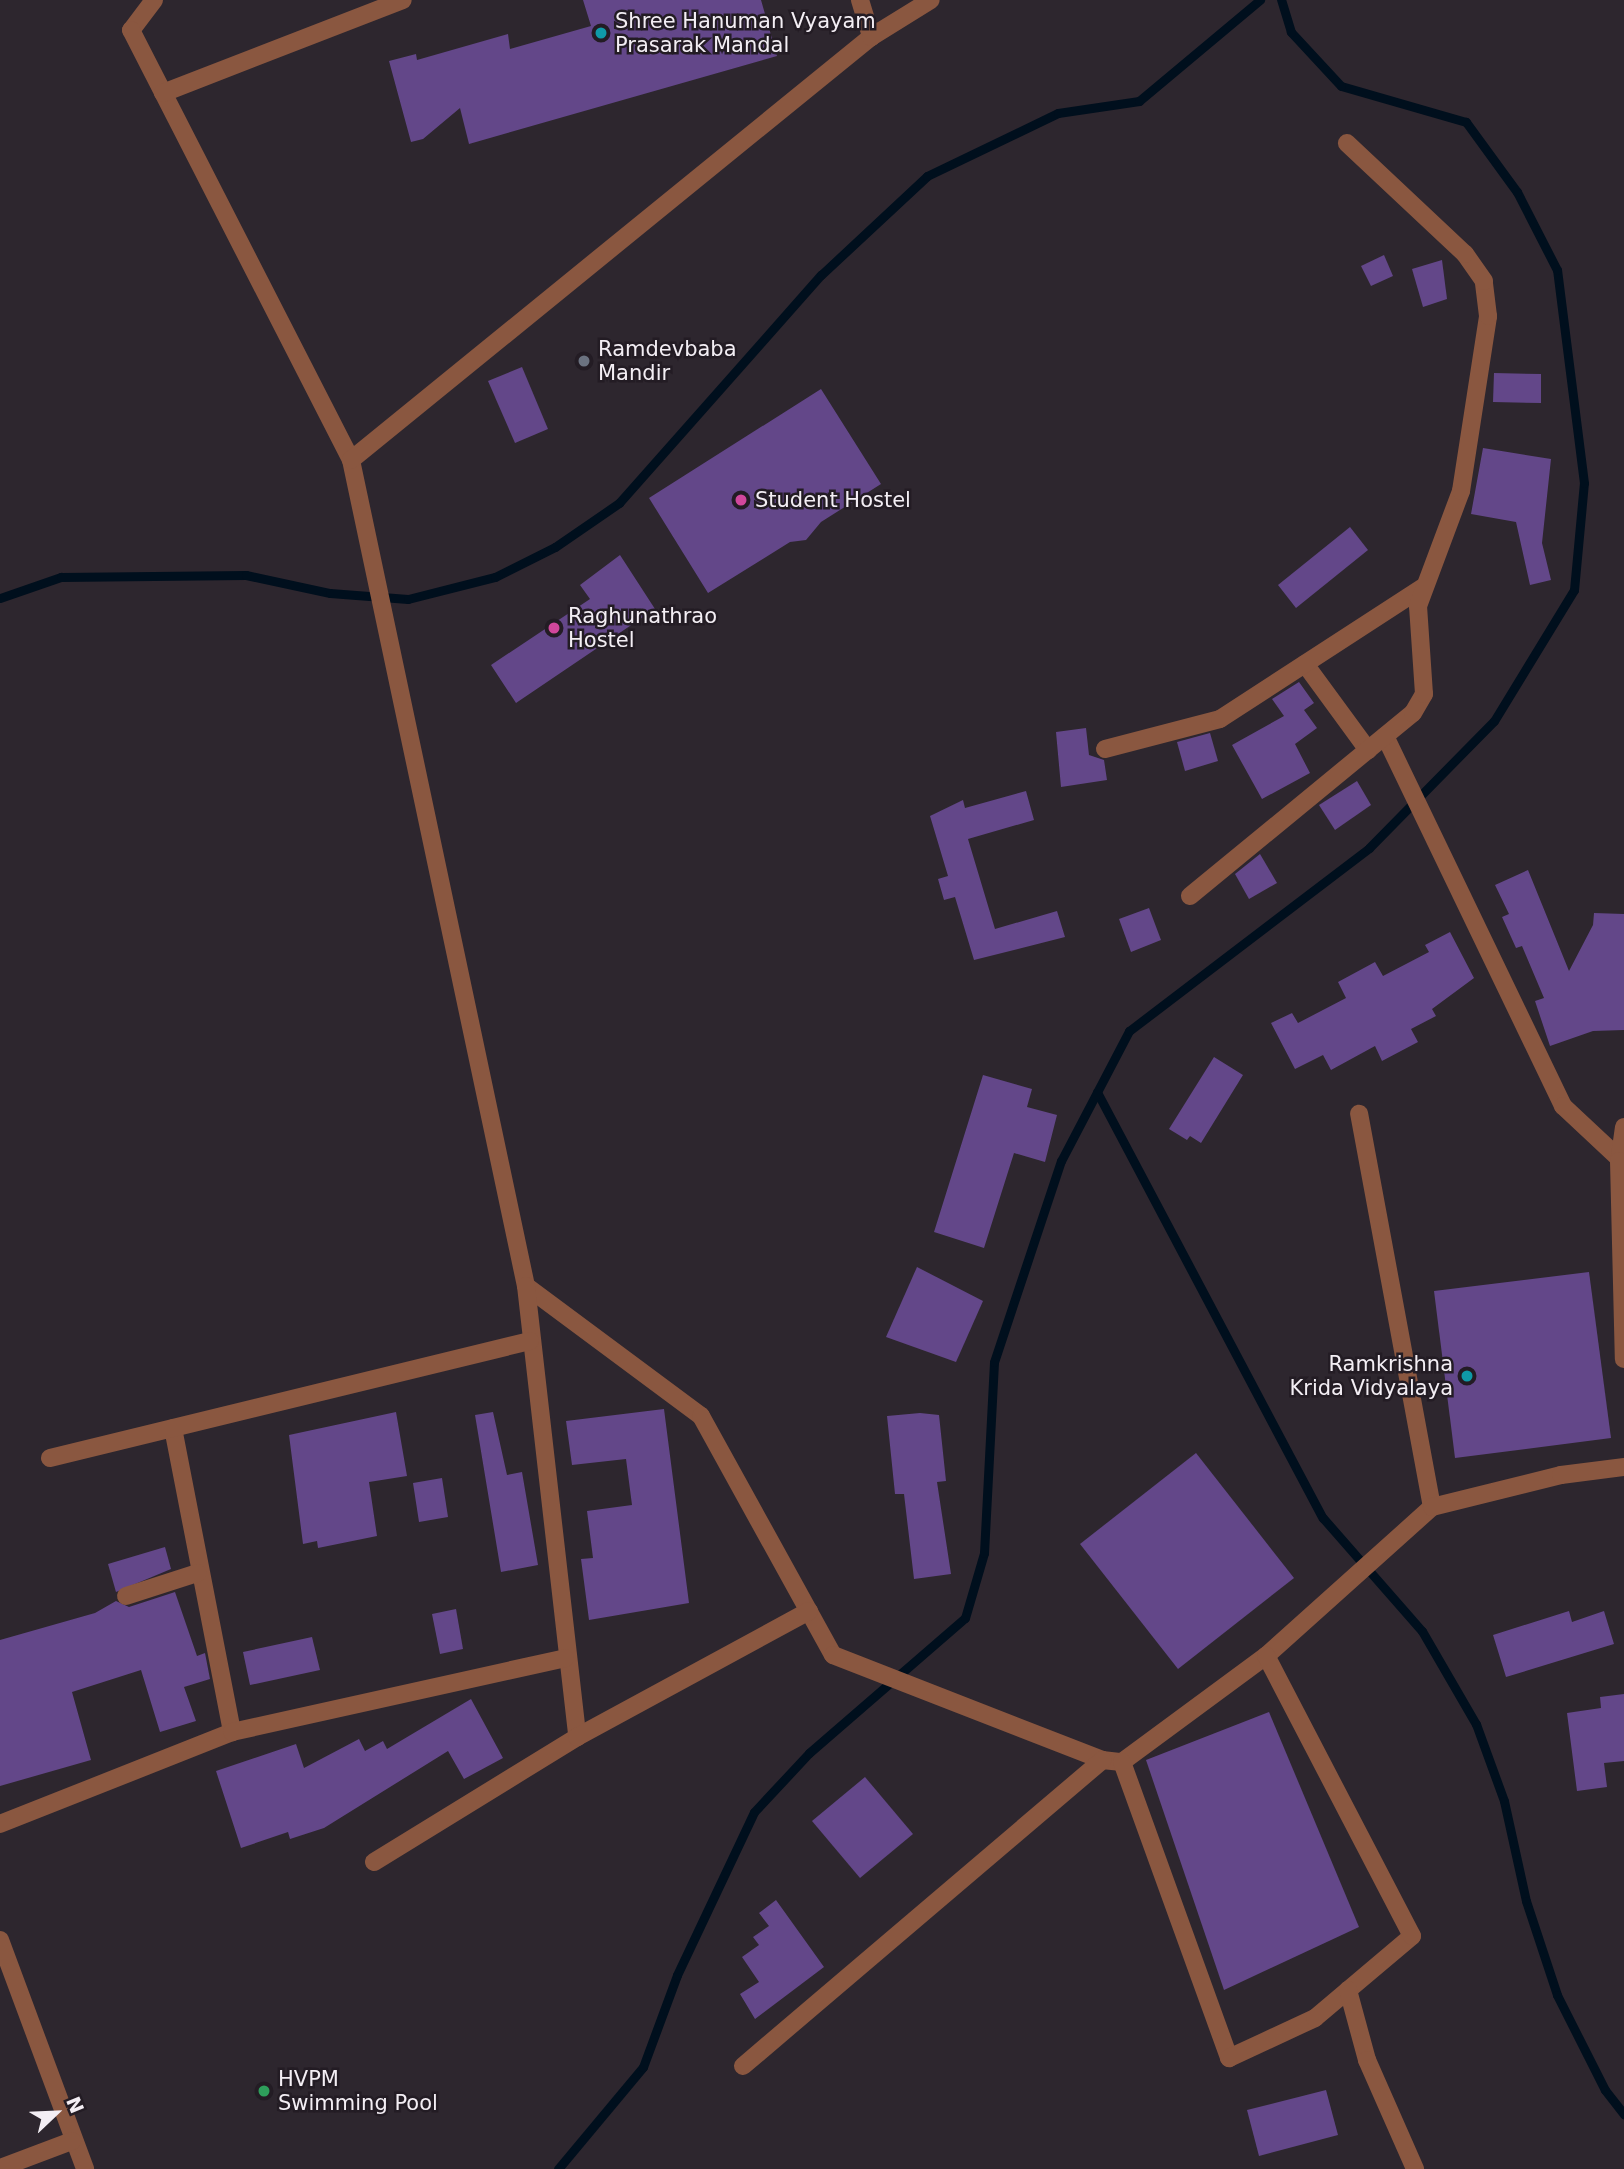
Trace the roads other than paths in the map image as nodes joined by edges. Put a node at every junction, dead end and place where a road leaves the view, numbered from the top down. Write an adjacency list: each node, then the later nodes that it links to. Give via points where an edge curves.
1 (154, 0): 6 (street, via 131,30)
2 (403, 0): 6 (street)
3 (860, 0): 5 (street)
4 (931, 0): 5 (street)
5 (871, 37): 8 (street)
6 (163, 93): 8 (street)
7 (1347, 143): 9 (street, via 1465,254 1484,282 1488,316 1461,491 1447,537)
8 (351, 460): 18 (street)
9 (1422, 588): 10 (street); 11 (street, via 1418,606 1424,694 1413,713)
10 (1306, 664): 12 (street, via 1220,719); 13 (street)
11 (1385, 736): 13 (street); 17 (street, via 1563,1106)
12 (1105, 749)
13 (1368, 750): 14 (street)
14 (1190, 896)
15 (1359, 1114): 24 (street)
16 (1624, 1127): 17 (street)
17 (1622, 1162): 20 (street)
18 (526, 1286): 19 (street); 27 (street, via 701,1416)
19 (530, 1341): 21 (street); 29 (street)
20 (1623, 1349)
21 (173, 1428): 22 (street); 25 (street)
22 (50, 1458)
23 (1624, 1466): 24 (street, via 1561,1475)
24 (1432, 1507): 28 (street)
25 (197, 1573): 26 (street); 30 (street)
26 (125, 1596)
27 (808, 1611): 31 (street); 32 (street, via 833,1654)
28 (1266, 1656): 33 (street); 37 (street, via 1412,1936)
29 (565, 1658): 30 (street); 31 (street)
30 (232, 1732): 34 (street)
31 (577, 1737): 35 (street)
32 (1102, 1760): 33 (street); 38 (street)
33 (1122, 1762): 37 (street, via 1229,2058 1315,2018)
34 (0, 1824)
35 (374, 1862)
36 (0, 1942): 39 (street)
37 (1348, 1990): 42 (street, via 1367,2060)
38 (743, 2066)
39 (72, 2141): 40 (street); 41 (street)
40 (0, 2168)
41 (85, 2169)
42 (1415, 2169)

